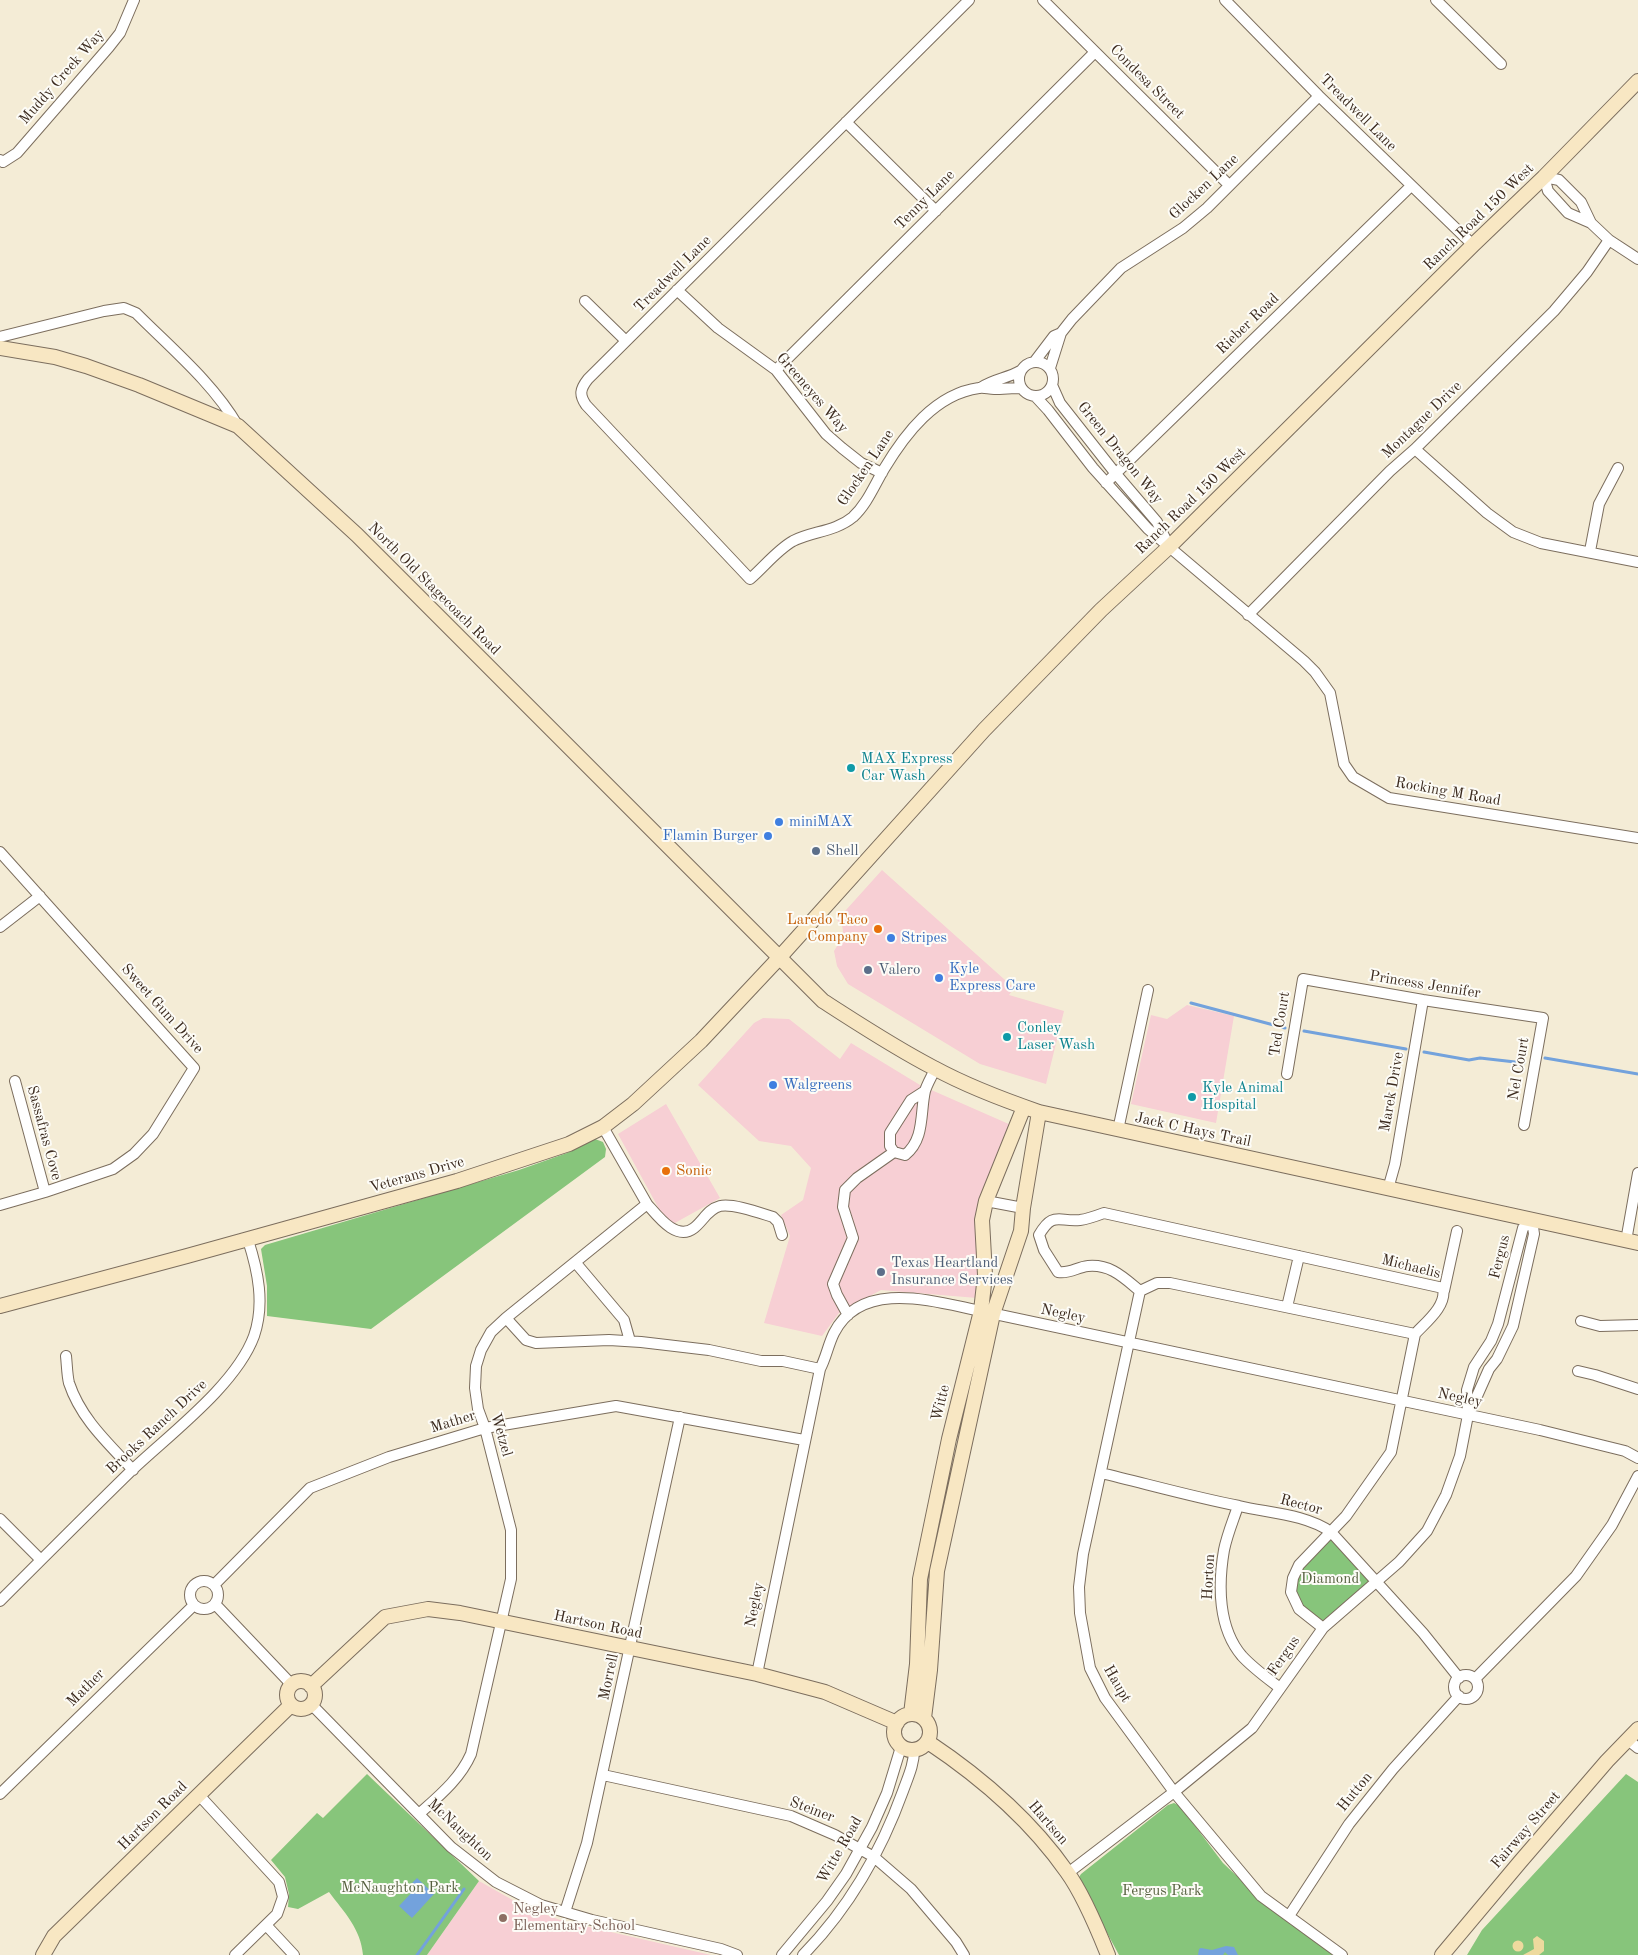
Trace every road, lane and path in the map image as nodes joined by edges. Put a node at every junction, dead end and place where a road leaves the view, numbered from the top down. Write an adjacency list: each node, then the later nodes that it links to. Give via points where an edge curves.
1 (134, 0): 11 (street, Muddy Creek Way, via 120,33 109,47 16,153 2,162)
2 (969, 0): 10 (street, Treadwell Lane)
3 (1043, 0): 6 (street, Condesa Street)
4 (1226, 0): 9 (street, Treadwell Lane)
5 (1436, 0): 7 (street)
6 (1095, 52): 13 (street, Condesa Street); 15 (street, Tenny Lane)
7 (1501, 64)
8 (1638, 81): 12 (street, Ranch Road 150 West)
9 (1319, 96): 13 (street, Glocken Lane); 14 (street, Treadwell Lane)
10 (846, 122): 15 (street); 20 (street, Treadwell Lane)
11 (0, 160)
12 (1544, 177): 16 (street, via 1548,191 1568,213); 16 (street, via 1559,180 1581,202); 18 (street, Ranch Road 150 West)
13 (1229, 185): 22 (street, Glocken Lane, via 1183,228 1121,268)
14 (1411, 186): 18 (street, Treadwell Lane); 38 (street, Rieber Road)
15 (936, 211): 28 (street, Tenny Lane)
16 (1591, 223): 17 (street)
17 (1609, 240): 19 (street); 35 (street, Montague Drive, via 1554,311)
18 (1473, 245): 40 (street, Ranch Road 150 West)
19 (1638, 259)
20 (677, 290): 24 (street, Treadwell Lane); 28 (street, Greeneyes Way, via 718,328)
21 (585, 301): 24 (street)
22 (1061, 333): 26 (street, Glocken Lane, via 1054,336); 27 (street, Glocken Lane)
23 (0, 337): 34 (street, via 73,317 124,308 136,313 194,371 226,406)
24 (626, 341): 43 (street, Treadwell Lane, via 582,386 582,398)
25 (0, 348): 34 (street, North Old Stagecoach Road, via 86,366)
26 (1034, 361): 27 (street); 29 (street)
27 (1050, 368): 30 (street)
28 (776, 370): 37 (street, Greeneyes Way, via 826,434 860,463)
29 (1020, 370): 31 (street, Glocken Lane); 32 (street)
30 (1052, 385): 33 (street, via 1046,393); 38 (street, Green Dragon Way, via 1060,403)
31 (982, 387): 32 (street, Glocken Lane); 37 (street, Glocken Lane, via 947,400 918,422 902,439)
32 (1021, 388): 33 (street)
33 (1035, 396): 39 (street, Green Dragon Way)
34 (238, 426): 49 (street, North Old Stagecoach Road, via 357,535)
35 (1415, 449): 41 (street, via 1513,532 1541,543); 44 (street, Montague Drive)
36 (1618, 468): 41 (street, via 1600,504)
37 (882, 473): 43 (street, Glocken Lane, via 853,516 838,526 784,547)
38 (1116, 474): 39 (street, Rieber Road); 40 (street, Green Dragon Way, via 1157,522)
39 (1106, 483): 40 (street, Green Dragon Way)
40 (1169, 547): 44 (street, Rocking M Road); 49 (street, Ranch Road 150 West, via 1101,610 984,730)
41 (1590, 551): 42 (street)
42 (1638, 562)
43 (750, 579)
44 (1248, 616): 45 (street, Rocking M Road, via 1315,672 1330,693 1344,764 1353,777 1389,798)
45 (1638, 838)
46 (0, 852): 47 (street, Sweet Gum Drive)
47 (40, 896): 48 (street); 66 (street, Sweet Gum Drive, via 194,1068 152,1134 134,1154 113,1169)
48 (0, 928)
49 (779, 958): 54 (street, Jack C Hays Trail, via 822,1001); 61 (street, Veterans Drive, via 701,1041 633,1104)
50 (1303, 979): 52 (street, Princess Jennifer); 55 (street, Ted Court)
51 (1148, 990): 62 (street)
52 (1422, 1000): 53 (street, Princess Jennifer); 65 (street, Marek Drive)
53 (1543, 1018): 60 (street, Nel Court)
54 (935, 1069): 57 (street); 58 (street, Jack C Hays Trail)
55 (1287, 1074)
56 (15, 1080): 66 (street, Sassafras Cove)
57 (925, 1091): 63 (street, via 911,1100 890,1133 890,1146); 63 (street, via 919,1133 913,1148 905,1155)
58 (1024, 1107): 59 (street, Jack C Hays Trail); 67 (street, Witte)
59 (1040, 1112): 62 (street, Jack C Hays Trail); 70 (street, Witte)
60 (1524, 1125)
61 (603, 1127): 69 (street); 76 (street, Veterans Drive, via 569,1144 457,1181)
62 (1118, 1130): 65 (street, Jack C Hays Trail)
63 (894, 1152): 85 (street, via 845,1190 843,1207 853,1238 833,1284)
64 (1638, 1173): 77 (street)
65 (1388, 1189): 71 (street, Jack C Hays Trail)
66 (44, 1192): 68 (street, Sweet Gum Drive)
67 (986, 1201): 70 (street); 84 (street, Witte, via 982,1220)
68 (0, 1204)
69 (647, 1204): 74 (street, via 666,1226 682,1232 693,1229 711,1210 730,1206 773,1217); 79 (street, Wetzel)
70 (1022, 1208): 72 (street, Witte)
71 (1532, 1220): 77 (street, Jack C Hays Trail); 97 (street, Fergus, via 1534,1234 1513,1326 1497,1359 1488,1369); 97 (street, Fergus, via 1523,1228 1498,1324 1474,1367 1467,1390)
72 (1021, 1231): 75 (street); 84 (street, Witte)
73 (1457, 1231): 81 (street)
74 (782, 1235)
75 (1039, 1235): 78 (street, Michaelis, via 1046,1223 1058,1218 1081,1220 1104,1213); 80 (street, via 1058,1272 1066,1273 1088,1266 1116,1271)
76 (248, 1240): 82 (street, Veterans Drive); 102 (street, Brooks Ranch Drive, via 258,1274 259,1311 247,1351 219,1388)
77 (1632, 1242)
78 (1299, 1256): 81 (street, Michaelis, via 1443,1288); 83 (street)
79 (575, 1262): 86 (street, Wetzel); 90 (street, via 624,1320)
80 (1140, 1291): 83 (street, via 1157,1283 1170,1282); 91 (street, Haupt)
81 (1444, 1291): 89 (street, Michaelis, via 1438,1309)
82 (0, 1306)
83 (1287, 1307): 89 (street)
84 (987, 1312): 85 (street, Negley, via 910,1297 888,1297); 91 (street, Negley); 107 (street, Witte, via 949,1439); 108 (street, Witte)
85 (848, 1315): 93 (street, Negley, via 834,1332)
86 (506, 1318): 90 (street, via 526,1340 536,1343); 99 (street, Wetzel, via 491,1332 476,1366 478,1409)
87 (1581, 1321): 88 (street, via 1600,1326)
88 (1638, 1325)
89 (1415, 1334): 96 (street)
90 (630, 1341): 93 (street, via 709,1350 761,1361 782,1360)
91 (1129, 1343): 96 (street, Negley); 103 (street, Haupt)
92 (66, 1356): 102 (street, via 69,1382 79,1408)
93 (820, 1369): 100 (street, Negley)
94 (1578, 1371): 95 (street)
95 (1638, 1389)
96 (1400, 1401): 97 (street, Negley); 109 (street, via 1391,1452)
97 (1468, 1415): 101 (street, Negley, via 1625,1451); 111 (street, Fergus, via 1460,1456 1446,1495 1427,1531)
98 (680, 1417): 99 (street, Mather, via 616,1406); 100 (street, Mather); 120 (street, Morrell)
99 (485, 1428): 112 (street, Mather, via 389,1457 310,1488); 118 (street, Wetzel, via 511,1530 512,1579)
100 (804, 1440): 121 (street, Negley)
101 (1638, 1458)
102 (133, 1470): 110 (street, Brooks Ranch Drive)
103 (1101, 1473): 105 (street, Rector); 137 (street, Haupt, via 1079,1587 1080,1614 1090,1668 1105,1698)
104 (1638, 1476): 123 (street, via 1612,1525 1576,1576)
105 (1238, 1506): 109 (street, Rector, via 1301,1518); 126 (street, Horton, via 1224,1550 1220,1597 1224,1625 1241,1655)
106 (0, 1519): 110 (street)
107 (933, 1519): 108 (street); 117 (street, Witte, via 920,1580)
108 (947, 1522): 116 (street, Witte, via 937,1571)
109 (1331, 1532): 111 (street, Rector); 119 (street, via 1299,1565 1291,1592 1299,1609)
110 (41, 1560): 113 (street, Brooks Ranch Drive)
111 (1376, 1582): 119 (street, Fergus); 122 (street, Rector)
112 (214, 1585): 114 (street, via 218,1593); 115 (street, via 201,1580 193,1585 190,1597)
113 (0, 1601)
114 (215, 1604): 115 (street, via 207,1609); 124 (street)
115 (194, 1605): 138 (street, Mather)
116 (933, 1618): 117 (street); 130 (street, Witte, via 930,1670)
117 (918, 1619): 130 (street, Witte)
118 (502, 1622): 120 (street, Hartson Road); 125 (street, Hartson Road, via 428,1609 385,1617); 140 (street, Wetzel, via 471,1754 452,1784)
119 (1322, 1628): 126 (street, Fergus)
120 (631, 1648): 121 (street, Hartson Road); 136 (street, Morrell)
121 (757, 1674): 131 (street, Hartson Road, via 825,1692)
122 (1459, 1678): 123 (street, via 1465,1675); 127 (street, via 1455,1686)
123 (1475, 1679): 127 (street, via 1478,1686 1473,1696 1466,1699)
124 (292, 1685): 125 (street, via 298,1680); 129 (street, via 287,1697)
125 (312, 1686): 128 (street, via 314,1696)
126 (1280, 1688): 137 (street, Fergus, via 1252,1728)
127 (1459, 1696): 145 (street, Hutton, via 1349,1824)
128 (311, 1704): 129 (street, via 304,1709); 140 (street, McNaughton)
129 (291, 1705): 139 (street, Hartson Road)
130 (917, 1716): 131 (street, via 905,1715); 133 (street, via 930,1726)
131 (897, 1723): 135 (street, via 895,1738)
132 (1638, 1729): 134 (street, Fairway Street)
133 (928, 1742): 135 (street, via 924,1746); 143 (street, Hartson, via 995,1791 1025,1820)
134 (1633, 1744): 156 (street, Fairway Street, via 1607,1761)
135 (907, 1748): 141 (street, Witte Road, via 872,1827); 142 (street, Witte Road, via 914,1761)
136 (603, 1775): 141 (street, Steiner, via 791,1816); 144 (street, Morrell, via 587,1843)
137 (1174, 1792): 143 (street, Fergus); 145 (street, Haupt, via 1261,1896)
138 (0, 1794)
139 (198, 1794): 146 (street, via 279,1882 283,1897 277,1914); 147 (street, Hartson Road, via 54,1936)
140 (419, 1814): 144 (street, McNaughton, via 451,1847 496,1882 541,1905)
141 (859, 1848): 142 (street, Steiner); 151 (street, Witte Road, via 827,1901)
142 (874, 1857): 152 (street, Witte Road, via 845,1905); 153 (street, Steiner, via 911,1889)
143 (1068, 1873): 154 (street, Hartson)
144 (565, 1912): 150 (street, McNaughton)
145 (1289, 1916): 155 (street, Haupt)
146 (266, 1925): 148 (street); 149 (street)
147 (43, 1955)
148 (235, 1955)
149 (294, 1955)
150 (737, 1955)
151 (782, 1955)
152 (803, 1955)
153 (964, 1955)
154 (1108, 1955)
155 (1342, 1955)
156 (1442, 1955)

